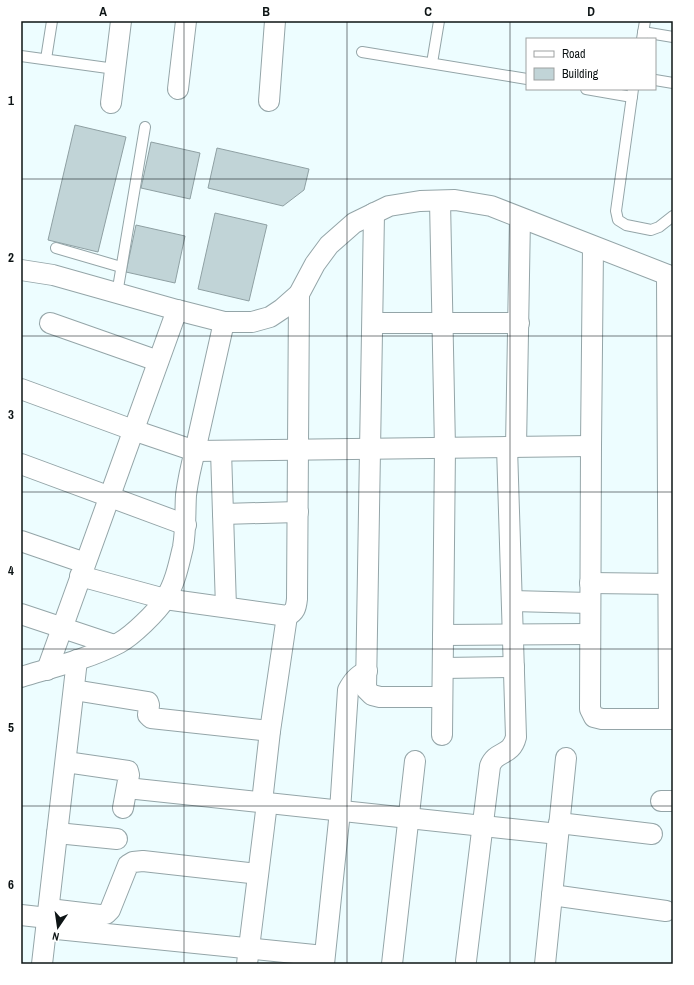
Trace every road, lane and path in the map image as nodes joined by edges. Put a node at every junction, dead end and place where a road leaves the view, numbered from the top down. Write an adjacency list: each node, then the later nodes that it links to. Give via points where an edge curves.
1 (52, 21): 11 (lane)
2 (121, 21): 13 (street)
3 (186, 21): 17 (street)
4 (276, 21): 20 (street)
5 (439, 21): 12 (lane)
6 (645, 21): 7 (lane)
7 (642, 35): 8 (lane)
8 (673, 37)
9 (362, 52): 12 (lane)
10 (21, 56): 11 (lane)
11 (46, 59): 13 (lane)
12 (432, 63): 14 (lane)
13 (115, 69): 21 (street)
14 (526, 79)
15 (656, 80): 16 (lane)
16 (673, 83)
17 (178, 88)
18 (598, 90): 19 (lane)
19 (633, 93): 25 (lane, via 616,211 618,220 626,225 651,230)
20 (268, 101)
21 (112, 103)
22 (145, 127): 29 (lane)
23 (440, 201): 24 (street, via 390,206); 26 (street, via 455,200 491,206); 38 (street)
24 (374, 213): 33 (street, via 354,223 329,245 315,264); 37 (street)
25 (673, 216)
26 (520, 218): 27 (street); 39 (street)
27 (593, 247): 31 (street); 43 (street)
28 (56, 248): 29 (lane)
29 (122, 267): 32 (lane)
30 (21, 270): 32 (street, via 53,275)
31 (670, 276): 50 (street)
32 (117, 294): 34 (street)
33 (299, 294): 35 (street, via 270,317 252,322); 47 (street)
34 (177, 310): 35 (street); 40 (street)
35 (224, 322): 48 (street)
36 (50, 323): 40 (street)
37 (373, 323): 38 (street); 46 (street)
38 (443, 323): 39 (street); 45 (street)
39 (519, 323): 44 (street)
40 (158, 361): 42 (street)
41 (21, 390): 42 (street)
42 (133, 430): 48 (street); 52 (street)
43 (591, 446): 44 (street); 58 (street)
44 (511, 447): 45 (street); 61 (street)
45 (445, 448): 46 (street); 69 (street)
46 (371, 449): 47 (street); 75 (street)
47 (299, 450): 49 (street); 53 (street)
48 (195, 451): 49 (street); 55 (street, via 189,471)
49 (221, 451): 54 (street)
50 (670, 451): 59 (street)
51 (21, 464): 52 (street)
52 (109, 497): 55 (street); 57 (street)
53 (298, 512): 54 (street); 65 (street, via 296,608)
54 (223, 514): 63 (street)
55 (186, 525): 60 (street, via 177,572)
56 (21, 541): 57 (street)
57 (82, 570): 60 (street); 66 (street)
58 (590, 582): 59 (street); 62 (street)
59 (671, 584): 79 (street)
60 (165, 599): 63 (street); 70 (street, via 144,624)
61 (512, 601): 62 (street); 67 (street)
62 (590, 603): 68 (street)
63 (226, 607): 65 (street)
64 (21, 614): 66 (street)
65 (287, 616): 80 (street)
66 (61, 627): 70 (street); 74 (street)
67 (513, 634): 68 (street); 69 (street); 72 (street)
68 (590, 634): 79 (street, via 590,708 594,717 602,720)
69 (443, 635): 73 (street)
70 (114, 645): 71 (street)
71 (77, 660): 74 (street); 77 (street)
72 (514, 667): 73 (street); 90 (street, via 516,737 510,750 492,760)
73 (443, 668): 78 (street)
74 (47, 670): 76 (street)
75 (367, 672): 78 (street, via 366,689 372,695); 88 (street, via 353,680 348,690)
76 (21, 678)
77 (74, 690): 80 (street, via 148,702 148,715 151,718); 84 (street)
78 (442, 697): 81 (street)
79 (671, 719)
80 (270, 731): 86 (street)
81 (442, 735)
82 (566, 758): 91 (street)
83 (415, 761): 89 (street)
84 (66, 762): 85 (street, via 128,771); 92 (street)
85 (127, 788): 86 (street); 87 (street)
86 (265, 803): 88 (street); 95 (street)
87 (123, 808)
88 (340, 811): 89 (street); 101 (street)
89 (409, 818): 90 (street); 104 (street)
90 (482, 826): 91 (street); 102 (street)
91 (559, 828): 93 (street); 96 (street)
92 (57, 833): 94 (street); 99 (street)
93 (652, 834)
94 (117, 839)
95 (258, 874): 99 (street, via 133,862 128,865 110,910 106,914); 100 (street)
96 (552, 895): 97 (street); 105 (street)
97 (666, 911)
98 (21, 915): 99 (street)
99 (48, 918): 100 (street); 103 (street)
100 (248, 956): 101 (street)
101 (324, 960)
102 (466, 961)
103 (42, 964)
104 (392, 964)
105 (545, 964)

